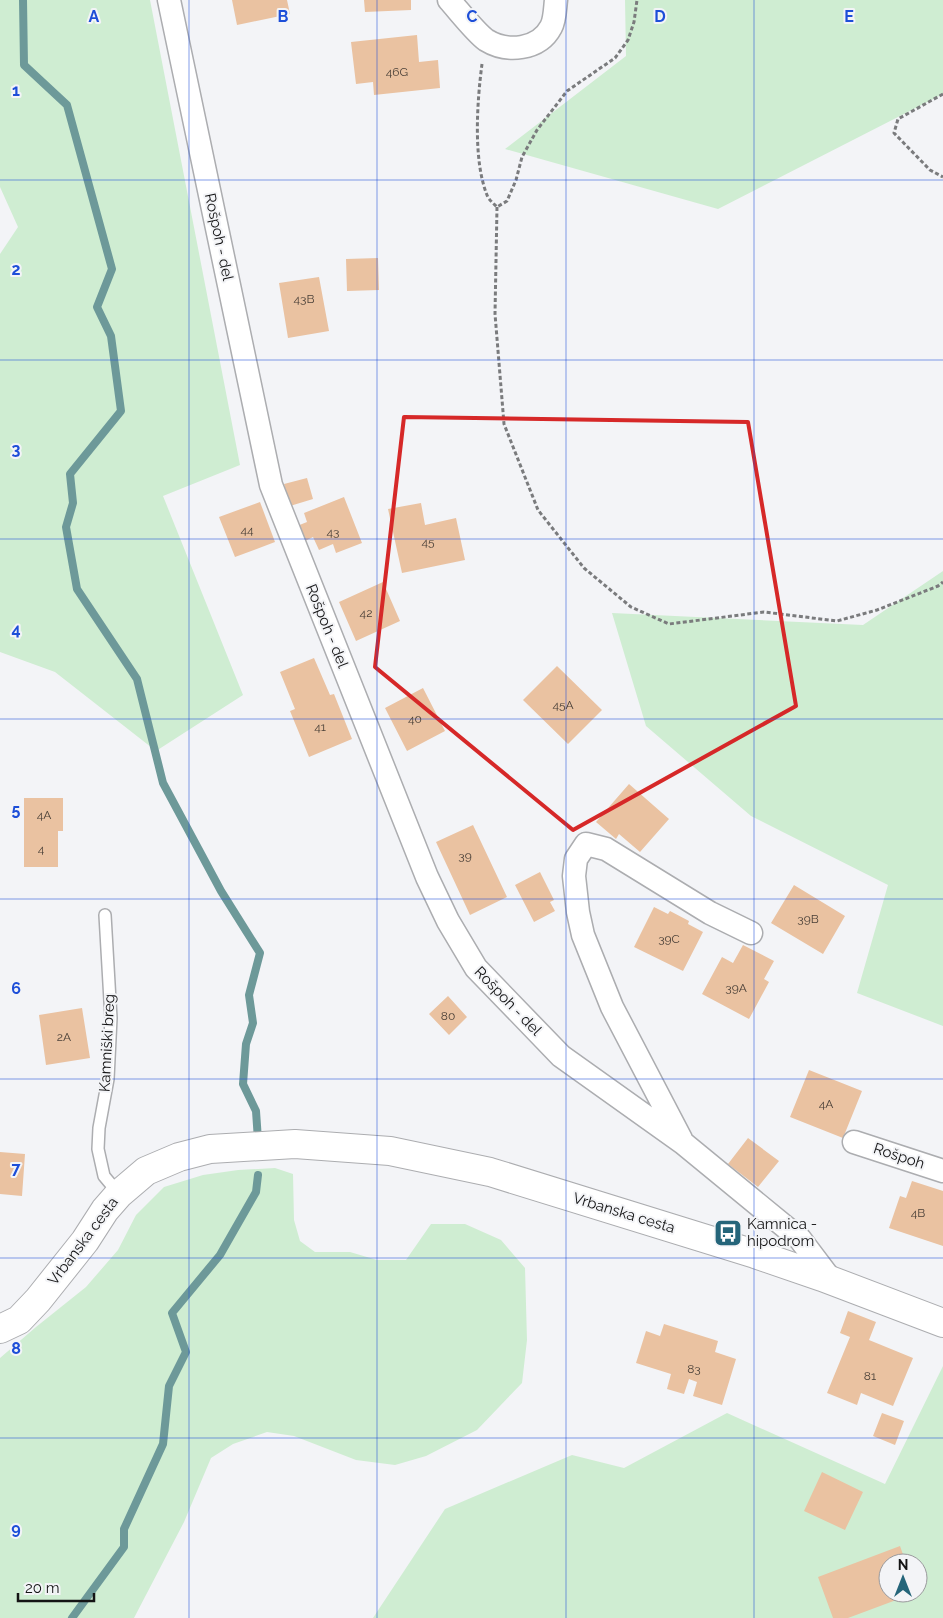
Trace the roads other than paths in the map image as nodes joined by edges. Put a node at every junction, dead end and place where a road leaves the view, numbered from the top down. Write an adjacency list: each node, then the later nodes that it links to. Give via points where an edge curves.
1 (169, 0): 7 (street, Rošpoh - del, via 271,485 427,877 476,968 562,1056)
2 (449, 0): 3 (street, via 485,39 515,48 540,41 552,26)
3 (556, 0)
4 (105, 916): 9 (lane, Kamniški breg, via 111,1018 108,1079 98,1149 104,1176)
5 (751, 933): 7 (street, Rošpoh - del, via 710,913 606,849 586,844 576,859 574,876 583,935 612,1007)
6 (854, 1142): 8 (street, Rošpoh)
7 (683, 1143): 10 (street, Rošpoh - del, via 800,1239)
8 (943, 1171)
9 (119, 1194): 10 (street, Vrbanska cesta, via 146,1171 179,1157 210,1149 296,1144 390,1151 490,1172); 12 (street, Vrbanska cesta, via 38,1300 19,1320)
10 (831, 1280): 11 (street, Vrbanska cesta)
11 (943, 1323)
12 (0, 1330)

